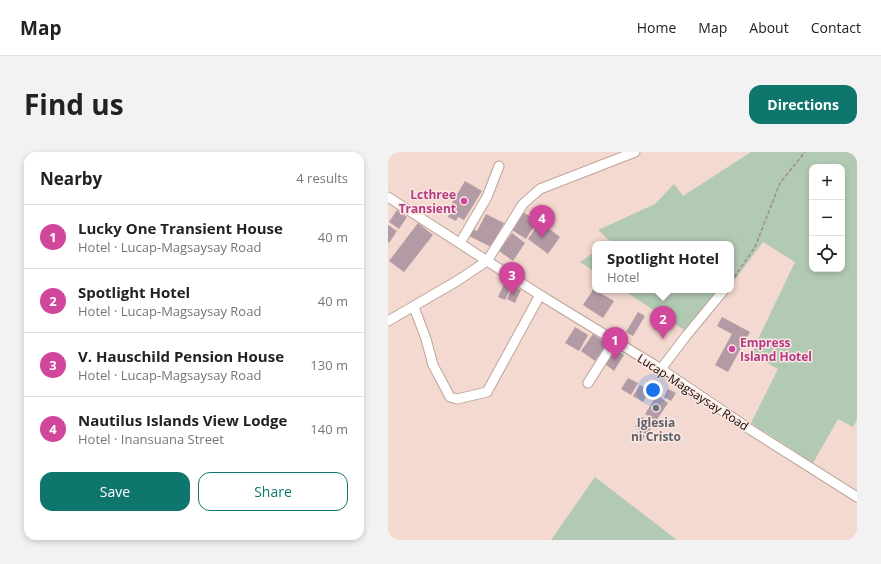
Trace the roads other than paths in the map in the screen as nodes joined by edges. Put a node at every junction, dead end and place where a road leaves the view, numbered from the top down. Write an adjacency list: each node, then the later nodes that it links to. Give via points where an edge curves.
1 (635, 152): 5 (street, via 540,189 523,204)
2 (498, 166): 4 (street, via 487,197)
3 (388, 197): 4 (street, Lucap-Magsaysay Road)
4 (460, 243): 5 (street, Lucap-Magsaysay Road)
5 (487, 260): 7 (street, Lucap-Magsaysay Road); 8 (street)
6 (722, 293): 11 (street)
7 (540, 295): 8 (street, via 487,392 457,399 450,397 433,365); 10 (street, Lucap-Magsaysay Road)
8 (414, 307): 9 (street)
9 (388, 321)
10 (614, 342): 11 (street, Lucap-Magsaysay Road); 12 (street)
11 (661, 369): 13 (street, Lucap-Magsaysay Road)
12 (588, 383)
13 (857, 497)

